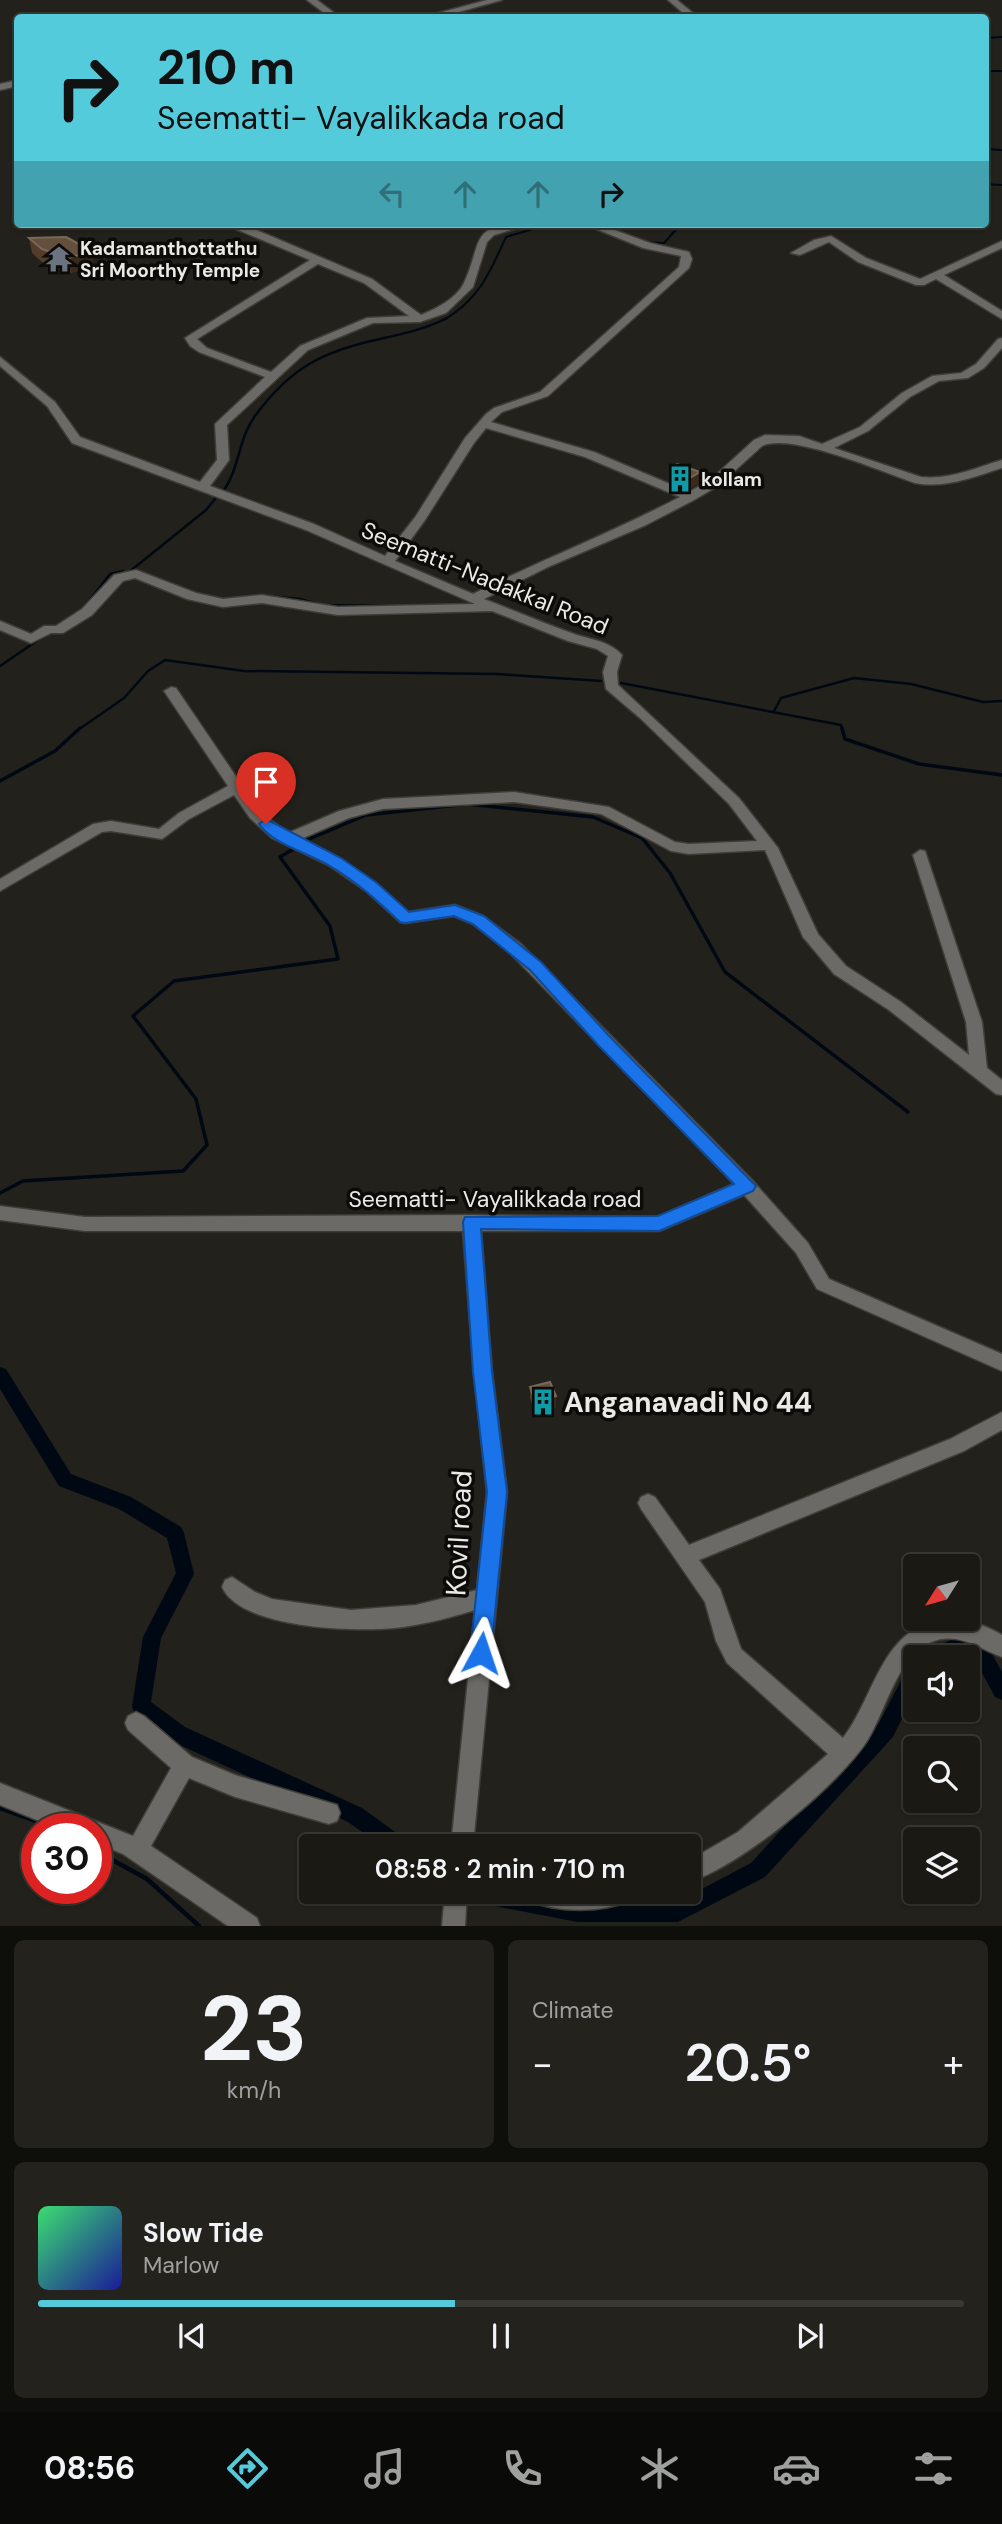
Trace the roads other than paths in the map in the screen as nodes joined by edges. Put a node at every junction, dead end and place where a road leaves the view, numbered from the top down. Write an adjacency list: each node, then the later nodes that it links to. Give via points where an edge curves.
1 (311, 0): 4 (street)
2 (498, 0): 5 (street)
3 (672, 0): 6 (street)
4 (331, 14)
5 (440, 14)
6 (690, 14)
7 (242, 228): 12 (street)
8 (510, 228): 15 (street, via 490,233 482,241 468,287 442,312)
9 (600, 228): 19 (street, via 685,254 684,268 544,394 498,410)
10 (1002, 244): 13 (street)
11 (796, 253): 13 (street, via 831,239 862,260 914,282)
12 (319, 259): 15 (street, via 368,281); 18 (street, via 191,338 203,350)
13 (938, 276): 14 (street)
14 (1002, 316)
15 (420, 319): 18 (street, via 371,320 304,348)
16 (1002, 341): 20 (street, via 964,376 936,378 906,394 864,429)
17 (2, 365): 22 (street, Seematti-Nadakkal Road, via 51,404 76,440)
18 (272, 376): 22 (street, via 221,424 226,457)
19 (485, 424): 23 (street, via 604,459); 24 (street)
20 (823, 448): 21 (street, via 934,482); 23 (street, via 769,438)
21 (1002, 464)
22 (201, 488): 24 (street, Seematti-Nadakkal Road, via 310,527)
23 (690, 497): 25 (street)
24 (387, 562): 25 (street, Seematti-Nadakkal Road)
25 (474, 599): 26 (street, Seematti-Nadakkal Road)
26 (497, 608): 27 (street, via 338,611 262,599 216,602 136,574 119,578 88,612 58,630 46,630 31,639); 31 (street, Seematti-Nadakkal Road, via 602,646 615,656 611,686 734,801)
27 (0, 625)
28 (171, 691): 29 (street)
29 (235, 788): 30 (street, via 255,815); 33 (street, via 184,816 162,834 111,825 98,828)
30 (288, 839): 31 (street, via 344,814 383,804 514,797 604,810 671,846); 36 (street, via 335,862 372,887 405,918 455,910 478,920 536,966)
31 (768, 845): 34 (street, Seematti-Nadakkal Road, via 811,937 840,970)
32 (920, 855): 34 (street, via 974,1022)
33 (0, 886)
34 (979, 1071): 35 (street, Seematti-Nadakkal Road)
35 (1002, 1089)
36 (747, 1186): 38 (street, Seematti- Vayalikkada road, via 659,1224); 39 (street, via 802,1248 823,1284)
37 (0, 1213): 38 (street, Seematti- Vayalikkada road, via 85,1223)
38 (471, 1222): 44 (street, Kovil road, via 497,1492)
39 (1002, 1363)
40 (1002, 1420): 42 (street, via 957,1445)
41 (648, 1503): 42 (street)
42 (685, 1556): 47 (street, via 719,1608 734,1656)
43 (232, 1587): 44 (street, via 257,1606 345,1621 393,1620)
44 (486, 1597): 52 (street, Kovil road)
45 (1002, 1647): 47 (street, via 959,1628 934,1631 910,1644 884,1681 859,1734)
46 (136, 1723): 48 (street)
47 (843, 1753): 55 (street, via 741,1846)
48 (184, 1765): 51 (street, via 235,1786); 54 (street)
49 (0, 1794): 50 (street)
50 (47, 1813)
51 (329, 1813)
52 (463, 1834)
53 (112, 1839): 54 (street)
54 (137, 1850): 57 (street)
55 (701, 1866)
56 (455, 1904): 58 (street)
57 (249, 1926)
58 (453, 1926)

